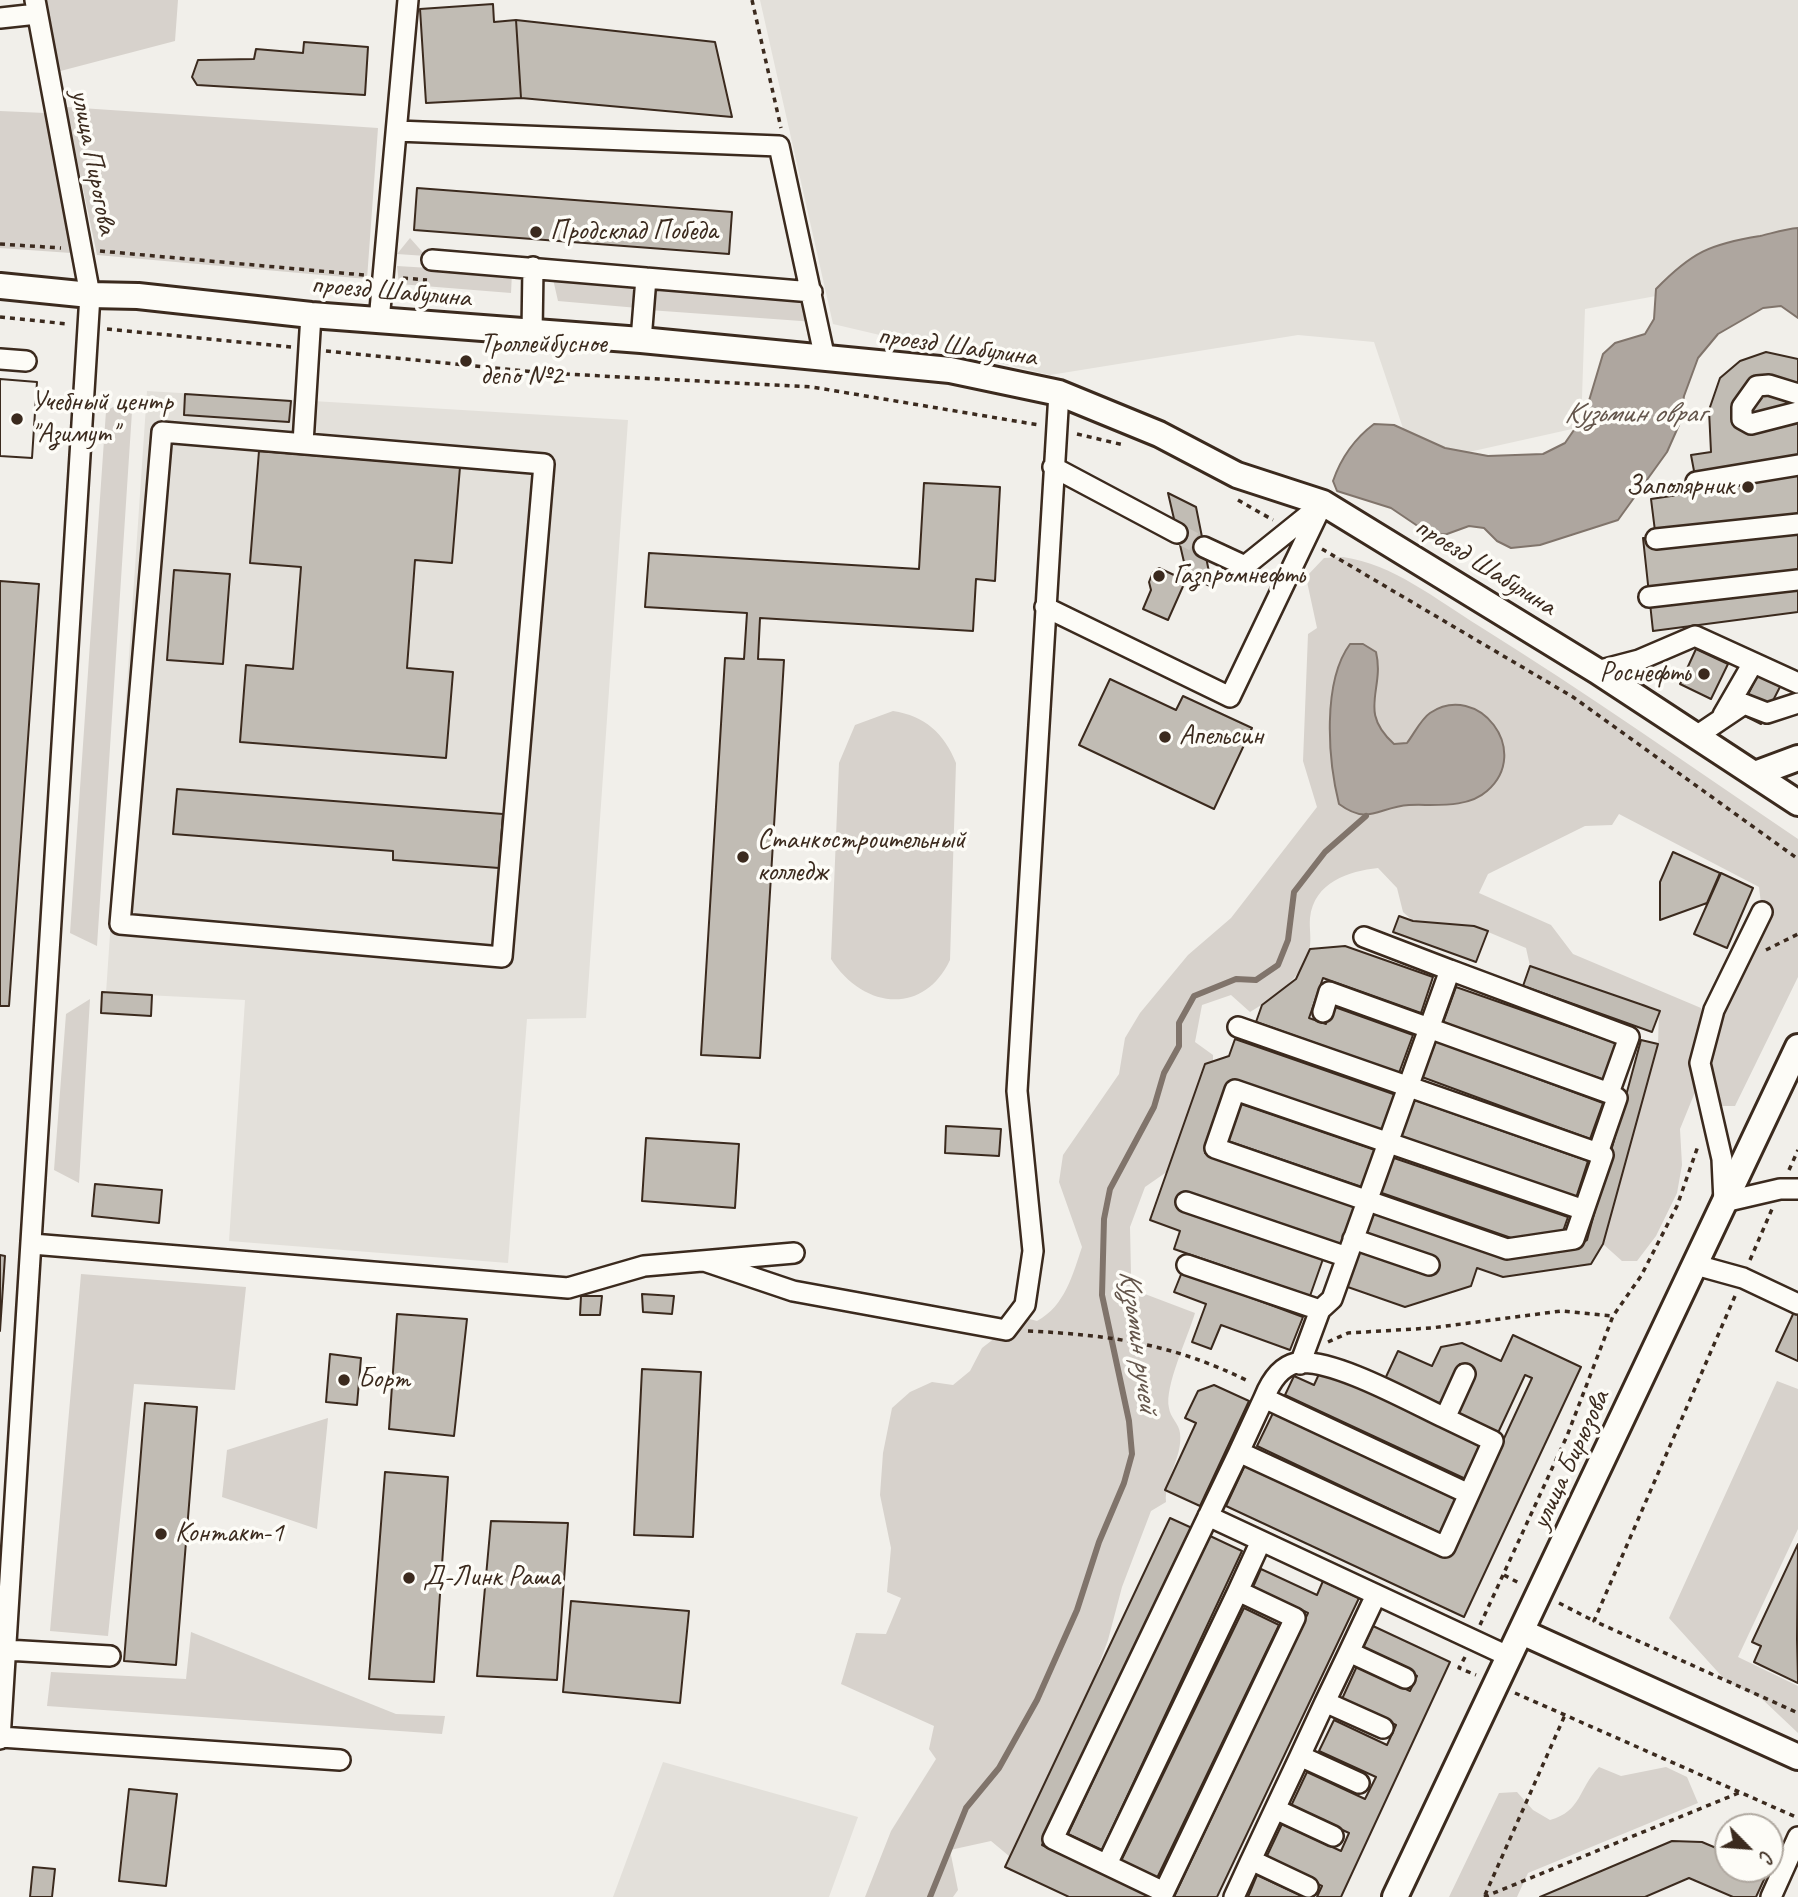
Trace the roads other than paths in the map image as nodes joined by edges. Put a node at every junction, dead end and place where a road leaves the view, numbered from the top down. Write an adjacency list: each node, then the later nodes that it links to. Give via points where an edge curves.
1 (408, 0): 4 (street)
2 (36, 7): 3 (street); 10 (street, улица Пирогова)
3 (0, 18)
4 (397, 131): 9 (street, via 779,146); 12 (street)
5 (432, 260): 6 (street)
6 (533, 267): 7 (street); 13 (street)
7 (646, 278): 9 (street); 14 (street)
8 (0, 286): 10 (main road, проезд Шабулина)
9 (812, 292): 16 (street)
10 (90, 295): 11 (main road, проезд Шабулина, via 138,296); 59 (street, улица Пирогова)
11 (311, 316): 12 (main road, проезд Шабулина); 21 (street)
12 (379, 321): 13 (main road, проезд Шабулина)
13 (532, 333): 14 (main road, проезд Шабулина)
14 (641, 340): 16 (main road, проезд Шабулина)
15 (0, 359): 17 (street)
16 (825, 359): 18 (main road, проезд Шабулина, via 950,370)
17 (26, 361)
18 (1059, 393): 23 (street); 25 (main road, проезд Шабулина, via 1159,434 1237,475)
19 (1798, 394): 20 (street, via 1757,386 1742,407 1742,419 1751,424)
20 (1798, 412)
21 (303, 443): 21 (street, via 162,432 120,925 502,957 544,464)
22 (1798, 465): 24 (street)
23 (1053, 467): 27 (street); 33 (street)
24 (1696, 482)
25 (1323, 503): 28 (street); 35 (main road, проезд Шабулина)
26 (1798, 524): 29 (street)
27 (1177, 533)
28 (1298, 534): 30 (street, via 1245,566); 33 (street, via 1230,697)
29 (1656, 539)
30 (1204, 547)
31 (1798, 580): 32 (street)
32 (1649, 597)
33 (1045, 607): 62 (street, via 1017,1091 1033,1251 1025,1305 1006,1329 793,1291)
34 (1753, 663): 35 (street, via 1695,636 1639,660); 36 (street); 38 (street)
35 (1597, 671): 39 (main road, проезд Шабулина)
36 (1798, 683)
37 (1798, 703): 38 (street, via 1767,713 1744,704)
38 (1721, 719): 39 (street)
39 (1698, 735): 41 (main road, проезд Шабулина)
40 (1798, 758): 41 (main road)
41 (1755, 774): 42 (main road, проезд Шабулина)
42 (1798, 803)
43 (1762, 912): 57 (street, via 1714,1010 1700,1063 1722,1159)
44 (1364, 937): 45 (street)
45 (1450, 970): 48 (street); 51 (street, via 1629,1037)
46 (1323, 1012): 48 (street, via 1329,992)
47 (1238, 1027): 50 (street)
48 (1429, 1029): 50 (street); 51 (street)
49 (1798, 1047): 57 (main road, улица Бирюзова)
50 (1408, 1086): 52 (street); 53 (street)
51 (1609, 1093): 53 (street, via 1617,1098)
52 (1388, 1143): 55 (street); 55 (street, via 1235,1090 1215,1148); 58 (street)
53 (1598, 1153): 58 (street, via 1603,1155)
54 (1789, 1189): 57 (street)
55 (1367, 1200): 58 (street, via 1507,1248 1574,1239); 60 (street)
56 (1186, 1202): 60 (street)
57 (1724, 1202): 65 (main road, улица Бирюзова)
58 (1584, 1210)
59 (32, 1244): 62 (street, via 568,1288 644,1266); 79 (street, улица Пирогова)
60 (1350, 1248): 64 (street); 67 (street, via 1332,1299)
61 (794, 1253): 62 (street)
62 (704, 1261)
63 (1187, 1265): 67 (street)
64 (1429, 1265)
65 (1696, 1265): 66 (street, via 1742,1278); 78 (main road, улица Бирюзова)
66 (1798, 1304)
67 (1320, 1310): 68 (street)
68 (1302, 1358): 70 (street, via 1274,1376); 71 (street, via 1342,1369)
69 (1465, 1374): 71 (street)
70 (1266, 1395): 72 (street); 73 (street)
71 (1445, 1418): 73 (street, via 1493,1441)
72 (1239, 1451): 73 (street, via 1445,1547); 74 (street)
73 (1469, 1494)
74 (1208, 1516): 75 (street); 95 (street, via 1053,1839)
75 (1261, 1541): 76 (street); 77 (street)
76 (1238, 1591): 95 (street); 95 (street, via 1295,1618 1200,1817 1164,1892)
77 (1376, 1595): 80 (street); 82 (street)
78 (1522, 1632): 82 (main road, улица Бирюзова); 88 (main road)
79 (6, 1650): 81 (street); 86 (street, улица Пирогова)
80 (1349, 1652): 83 (street); 84 (street)
81 (110, 1656)
82 (1510, 1657): 98 (main road, улица Бирюзова)
83 (1405, 1678)
84 (1325, 1702): 85 (street); 87 (street)
85 (1383, 1728)
86 (0, 1738): 89 (street)
87 (1300, 1756): 90 (street); 91 (street)
88 (1798, 1758)
89 (340, 1760)
90 (1359, 1783)
91 (1275, 1809): 92 (street); 94 (street)
92 (1333, 1836)
93 (1795, 1850): 99 (street)
94 (1251, 1860): 96 (street); 97 (street)
95 (1107, 1864)
96 (1308, 1887)
97 (1234, 1897)
98 (1395, 1897)
99 (1771, 1897)

